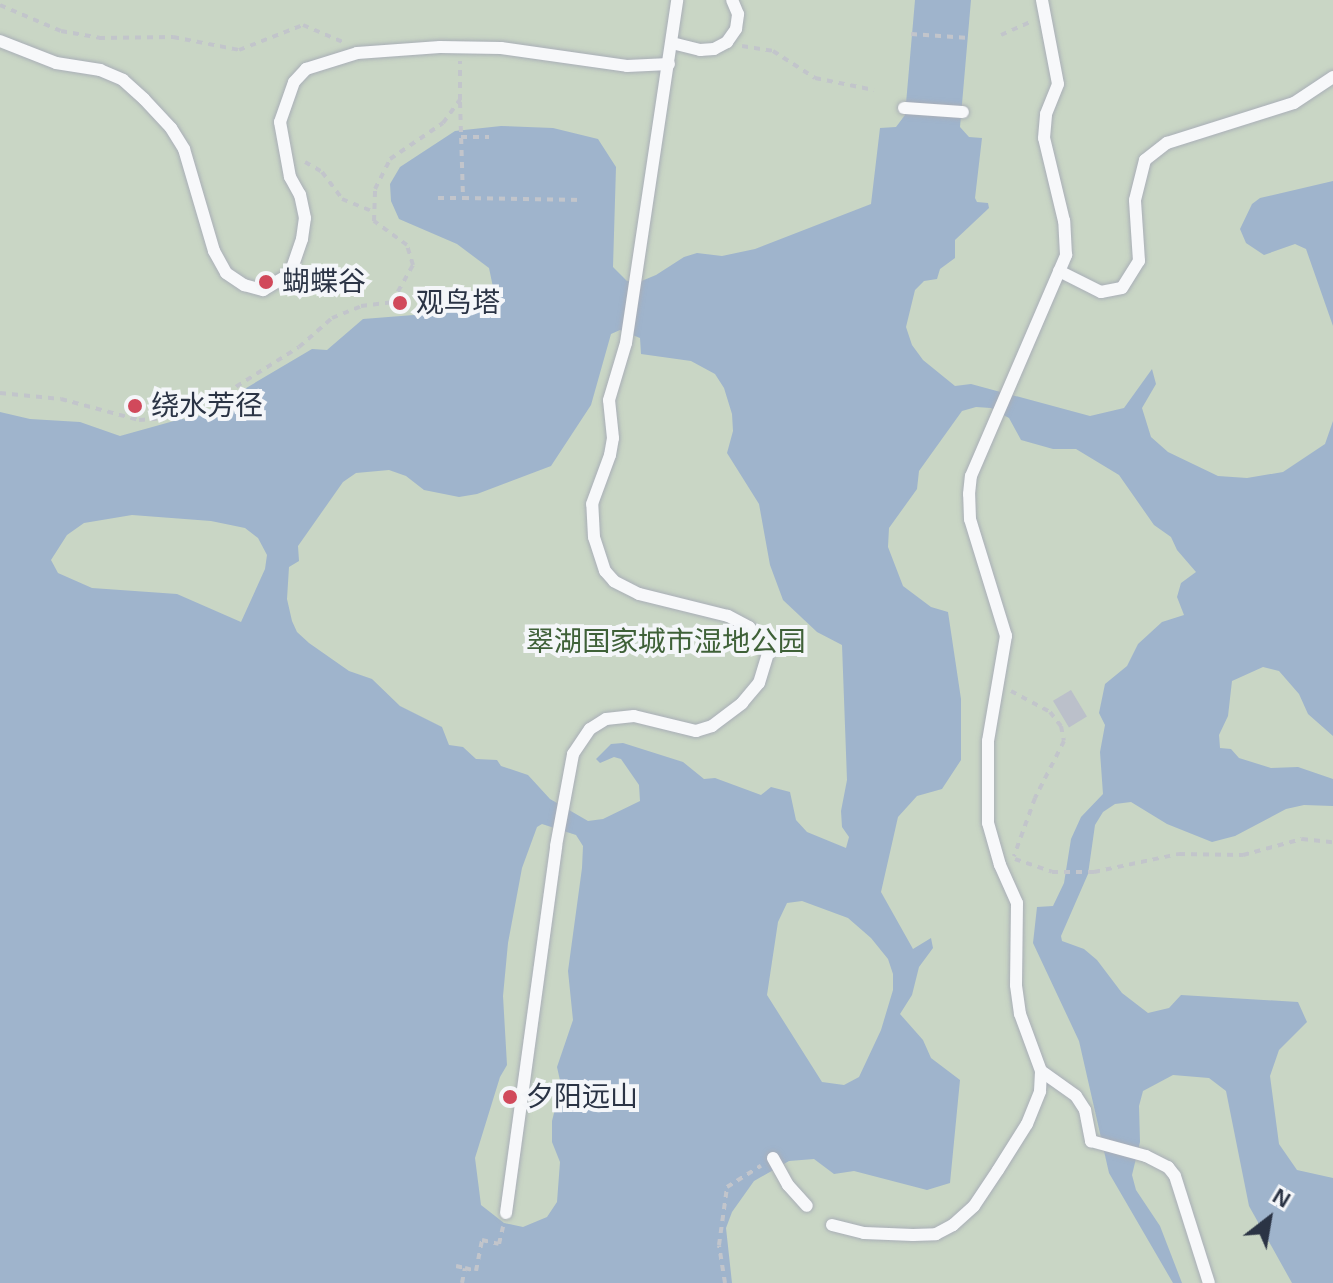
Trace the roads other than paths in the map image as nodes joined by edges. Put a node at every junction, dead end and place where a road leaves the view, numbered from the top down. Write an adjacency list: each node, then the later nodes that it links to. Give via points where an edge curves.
1 (677, 0): 5 (lane)
2 (732, 0): 5 (lane, via 738,14 728,41 714,49)
3 (1042, 0): 10 (lane, via 1058,74 1057,93 1043,125 1064,221 1066,255)
4 (0, 41): 6 (lane, via 56,63 100,70 123,80 144,99 184,149 214,251 226,273 263,290 290,274 302,239 305,218 290,177 280,122 294,82 306,69 389,48 460,47 627,66)
5 (672, 43): 6 (lane)
6 (669, 64): 14 (lane, via 626,343 609,400 613,438 592,504 594,537 605,571 614,581 639,594 728,616 749,627 768,653 759,683 712,726 696,731 621,716 606,719 590,729 573,754)
7 (1333, 77): 10 (lane, via 1294,103 1167,143 1145,160 1135,200 1139,261 1122,288 1101,292)
8 (904, 108): 9 (lane)
9 (963, 112)
10 (1059, 271): 11 (lane, via 971,476 969,494 970,519 1006,636 988,741 988,823 1017,903 1020,1014)
11 (1041, 1071): 15 (lane, via 1040,1091 1027,1124 974,1206 953,1225 936,1234 913,1235 864,1233); 16 (lane, via 1076,1096 1085,1110 1091,1141 1168,1167)
12 (773, 1158): 13 (lane)
13 (807, 1206)
14 (506, 1213)
15 (832, 1225)
16 (1209, 1283)

